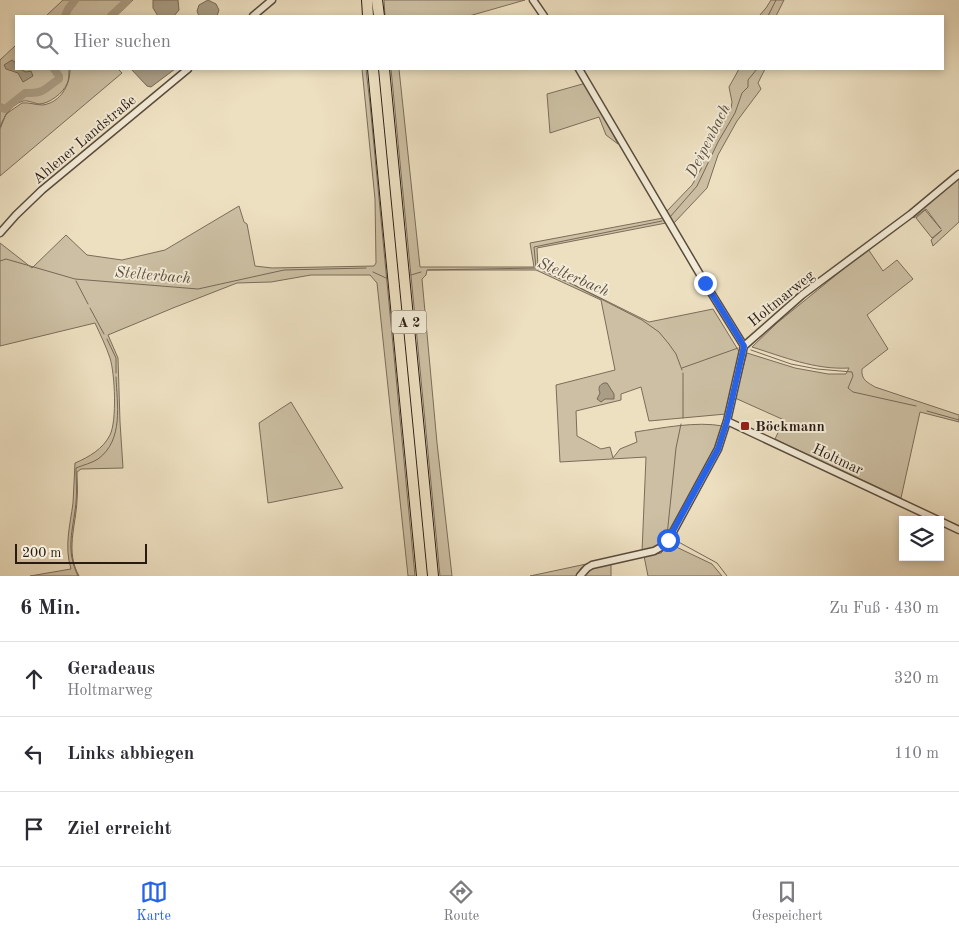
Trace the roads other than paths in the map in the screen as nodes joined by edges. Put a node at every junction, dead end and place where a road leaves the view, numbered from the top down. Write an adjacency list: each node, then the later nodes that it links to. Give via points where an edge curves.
1 (272, 0): 5 (street)
2 (367, 0): 6 (highway)
3 (377, 0): 7 (highway)
4 (533, 0): 8 (street)
5 (253, 15)
6 (368, 15)
7 (379, 15)
8 (543, 15)
9 (187, 70): 14 (street, Ahlener Landstraße, via 42,190)
10 (373, 70): 20 (highway, A 2)
11 (384, 70): 21 (highway, A 2)
12 (580, 70): 15 (street)
13 (959, 174): 15 (street, Holtmarweg, via 802,295)
14 (0, 233)
15 (744, 346): 16 (street, Holtmarweg)
16 (727, 421): 17 (street, Holtmar); 22 (street, Holtmarweg, via 718,449 663,546 654,551 592,565)
17 (930, 516)
18 (944, 522): 19 (street, Holtmar)
19 (959, 530)
20 (422, 576)
21 (433, 576)
22 (580, 576)

